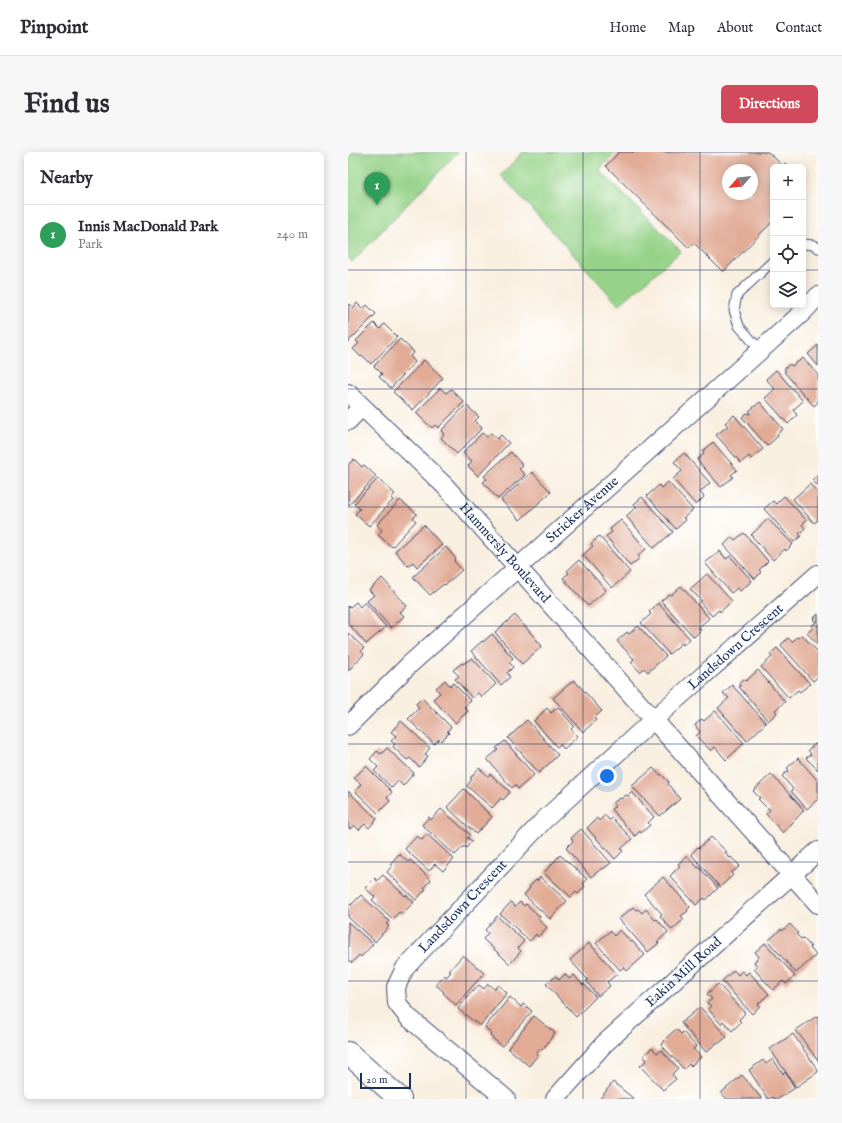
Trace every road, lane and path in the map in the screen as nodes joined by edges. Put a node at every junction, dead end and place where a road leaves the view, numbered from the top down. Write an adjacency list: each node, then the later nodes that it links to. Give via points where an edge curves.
1 (806, 244): 2 (lane)
2 (818, 248)
3 (770, 264): 5 (lane, via 738,295 734,310 739,326)
4 (818, 296): 5 (street, Stricker Avenue)
5 (760, 350): 9 (street, Stricker Avenue)
6 (348, 393): 7 (street, Hammersly Boulevard)
7 (362, 407): 8 (street); 9 (street, Hammersly Boulevard, via 445,486)
8 (348, 421)
9 (517, 568): 11 (street, Hammersly Boulevard); 12 (street, Stricker Avenue, via 409,665)
10 (818, 574): 11 (street, Landsdown Crescent)
11 (654, 720): 14 (street); 18 (street, Landsdown Crescent, via 544,820 405,968 396,987 397,1003 408,1017)
12 (348, 726)
13 (818, 851): 14 (street, Eakin Mill Road)
14 (792, 874): 15 (street); 19 (street, Eakin Mill Road, via 604,1044)
15 (818, 904)
16 (348, 1053): 17 (main road)
17 (400, 1099)
18 (506, 1099)
19 (555, 1099)

